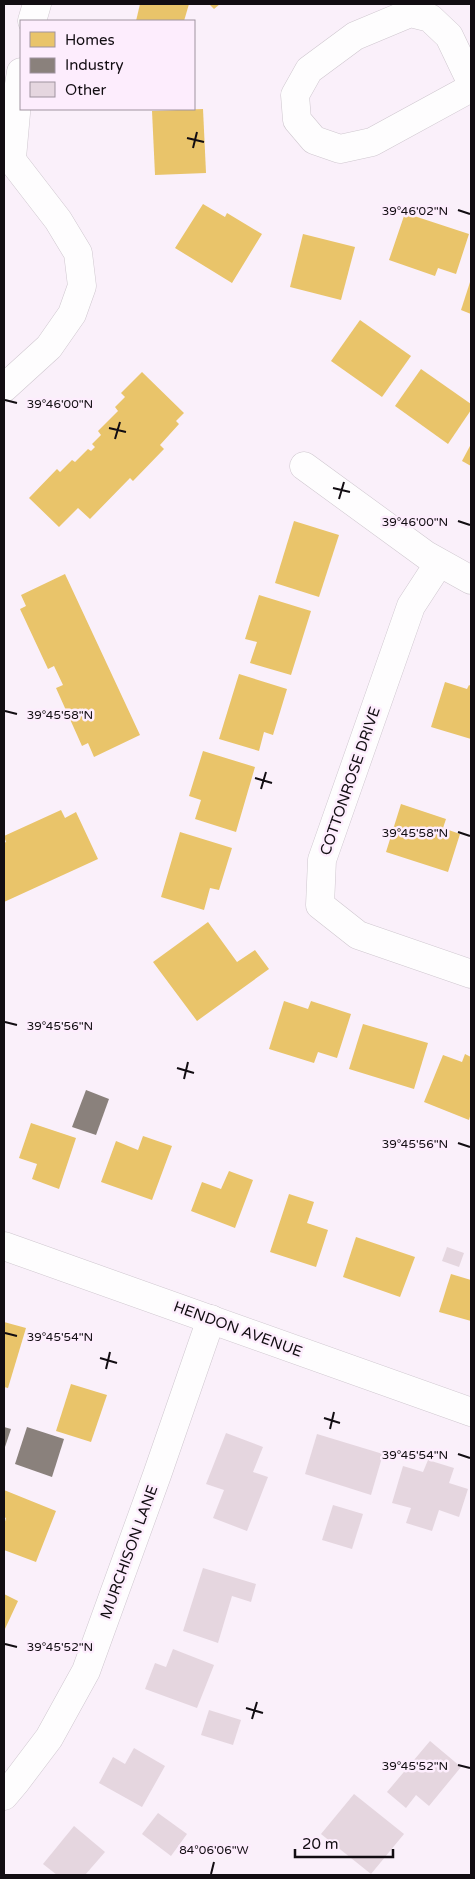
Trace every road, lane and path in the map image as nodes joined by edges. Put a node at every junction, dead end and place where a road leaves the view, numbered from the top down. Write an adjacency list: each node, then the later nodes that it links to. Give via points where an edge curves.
1 (37, 4): 2 (street)
2 (32, 20)
3 (20, 79): 6 (street)
4 (471, 82): 5 (street, via 448,36 430,18 410,12 355,36 309,70 295,95 297,120 314,140 340,149 372,142)
5 (471, 88)
6 (8, 154): 7 (street, via 58,220 78,253 82,286 72,314 49,347)
7 (4, 388)
8 (304, 466): 9 (street)
9 (440, 563): 10 (street); 11 (street, COTTONROSE DRIVE, via 411,606 325,851 320,905 358,935)
10 (471, 580)
11 (471, 974)
12 (4, 1246): 13 (street, HENDON AVENUE)
13 (211, 1319): 14 (street, HENDON AVENUE); 15 (street, MURCHISON LANE, via 86,1671 49,1738)
14 (471, 1412)
15 (4, 1796)

